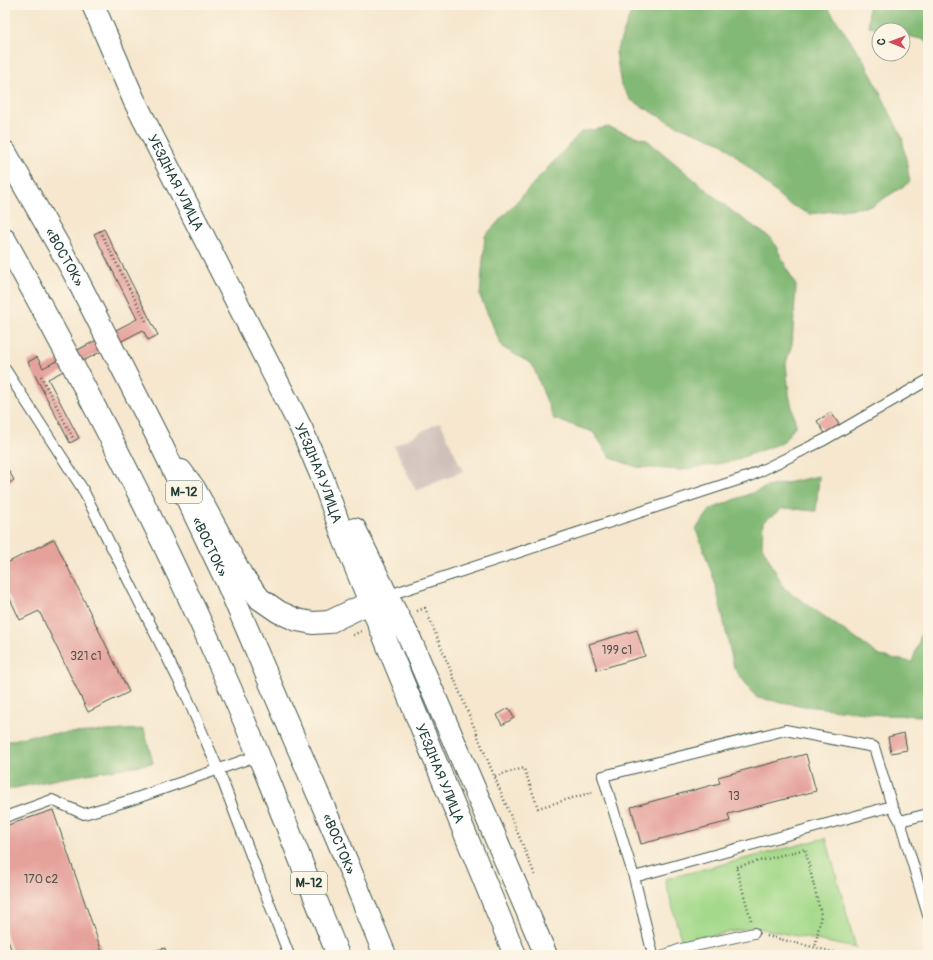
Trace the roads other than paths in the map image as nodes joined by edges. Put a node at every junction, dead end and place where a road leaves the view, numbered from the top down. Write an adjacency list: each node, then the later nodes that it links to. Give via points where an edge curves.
1 (93, 5): 7 (main road, УЕЗДНАЯ УЛИЦА, via 134,100 302,430 344,539)
2 (5, 152): 6 (main road, «ВОСТОК» / М-12, via 73,272)
3 (5, 240): 8 (main road, М-12, via 103,423 190,599)
4 (5, 369): 9 (lane, via 82,488 187,697)
5 (928, 380): 7 (lane, via 824,440 750,476)
6 (159, 440): 7 (main road, via 194,488 242,576 260,599 296,620 313,623 329,622); 19 (main road, «ВОСТОК» / М-12, via 264,665)
7 (379, 599): 20 (main road, УЕЗДНАЯ УЛИЦА); 21 (main road, УЕЗДНАЯ УЛИЦА, via 410,640)
8 (258, 755): 9 (lane); 18 (main road, М-12)
9 (218, 769): 12 (lane, via 84,814 52,800); 17 (lane)
10 (892, 806): 13 (lane); 14 (lane); 14 (lane, via 874,747 784,730 603,776)
11 (928, 814): 13 (lane)
12 (5, 817)
13 (900, 821): 15 (lane)
14 (634, 877): 22 (lane)
15 (928, 915)
16 (754, 933): 23 (lane, via 681,949)
17 (289, 955)
18 (338, 955)
19 (385, 955)
20 (515, 955)
21 (546, 955)
22 (653, 955)
23 (666, 955)

